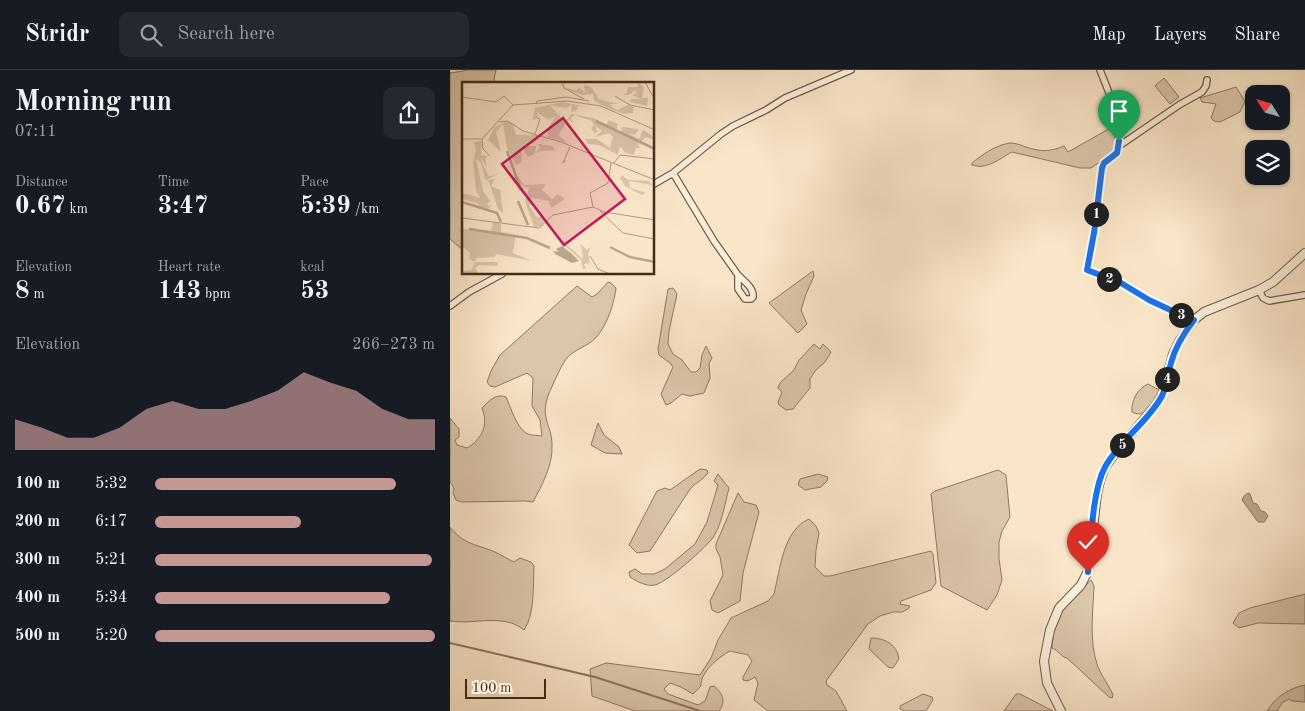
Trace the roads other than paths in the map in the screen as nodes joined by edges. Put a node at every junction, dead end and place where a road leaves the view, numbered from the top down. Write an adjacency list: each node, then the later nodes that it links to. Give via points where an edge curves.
1 (851, 70): 5 (street, via 785,98 733,126)
2 (1100, 70): 4 (street, via 1115,108)
3 (1207, 80): 4 (street, via 1202,92)
4 (1119, 146): 13 (street, via 1117,153 1102,168 1087,270 1121,283 1149,300)
5 (673, 173): 6 (street); 9 (street)
6 (655, 183)
7 (1305, 253): 10 (street, via 1282,275)
8 (500, 275): 12 (street)
9 (738, 275)
10 (1259, 290): 11 (street, via 1269,301); 13 (street, via 1204,312)
11 (1305, 295)
12 (450, 306)
13 (1194, 320): 14 (street, via 1173,354 1162,395 1105,467 1100,480 1088,572 1081,585 1059,608 1050,630 1044,661 1047,683)
14 (1061, 711)

